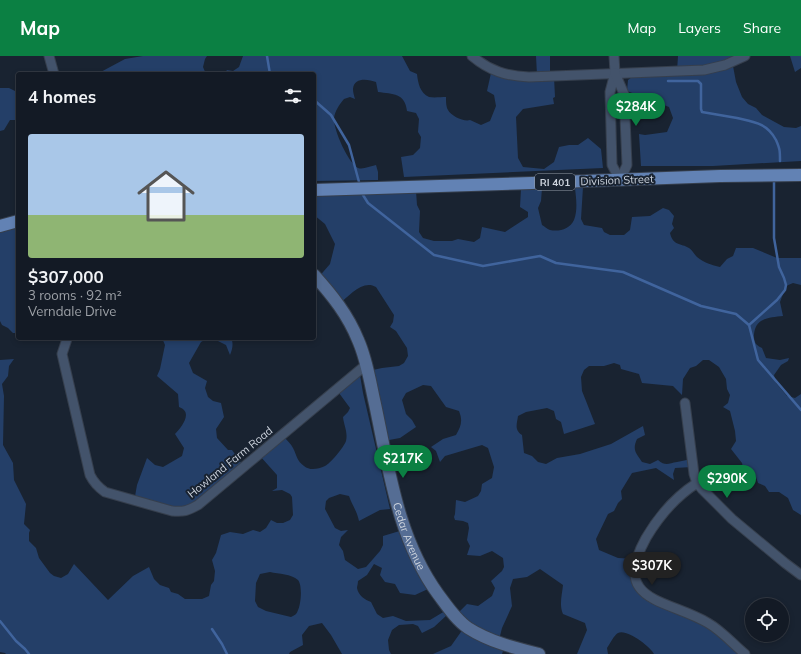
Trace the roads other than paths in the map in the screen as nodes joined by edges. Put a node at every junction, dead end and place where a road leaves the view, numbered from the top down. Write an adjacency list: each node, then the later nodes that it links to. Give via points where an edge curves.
1 (49, 56): 5 (street)
2 (472, 56): 6 (street, via 498,72 519,76)
3 (614, 56): 6 (street)
4 (745, 56): 6 (street, via 725,65 704,70)
5 (53, 72)
6 (615, 73): 8 (street, via 610,92 612,165); 8 (street, via 624,94 627,165)
7 (801, 175): 8 (main road, Division Street / RI 401)
8 (620, 180): 9 (main road, Division Street / RI 401)
9 (316, 190)
10 (16, 222): 11 (main road)
11 (0, 226)
12 (316, 278): 14 (street, Cedar Avenue, via 342,309 359,341)
13 (67, 340): 14 (street, Howland Farm Road, via 62,354 90,475 98,488 182,512 198,505)
14 (366, 364): 18 (street, Cedar Avenue, via 402,523 433,586 467,627 495,642)
15 (685, 403): 16 (street)
16 (697, 483): 17 (street, via 732,519); 19 (street, via 668,508 652,528 636,559 637,584 648,596 708,623)
17 (801, 575)
18 (539, 654)
19 (745, 654)

